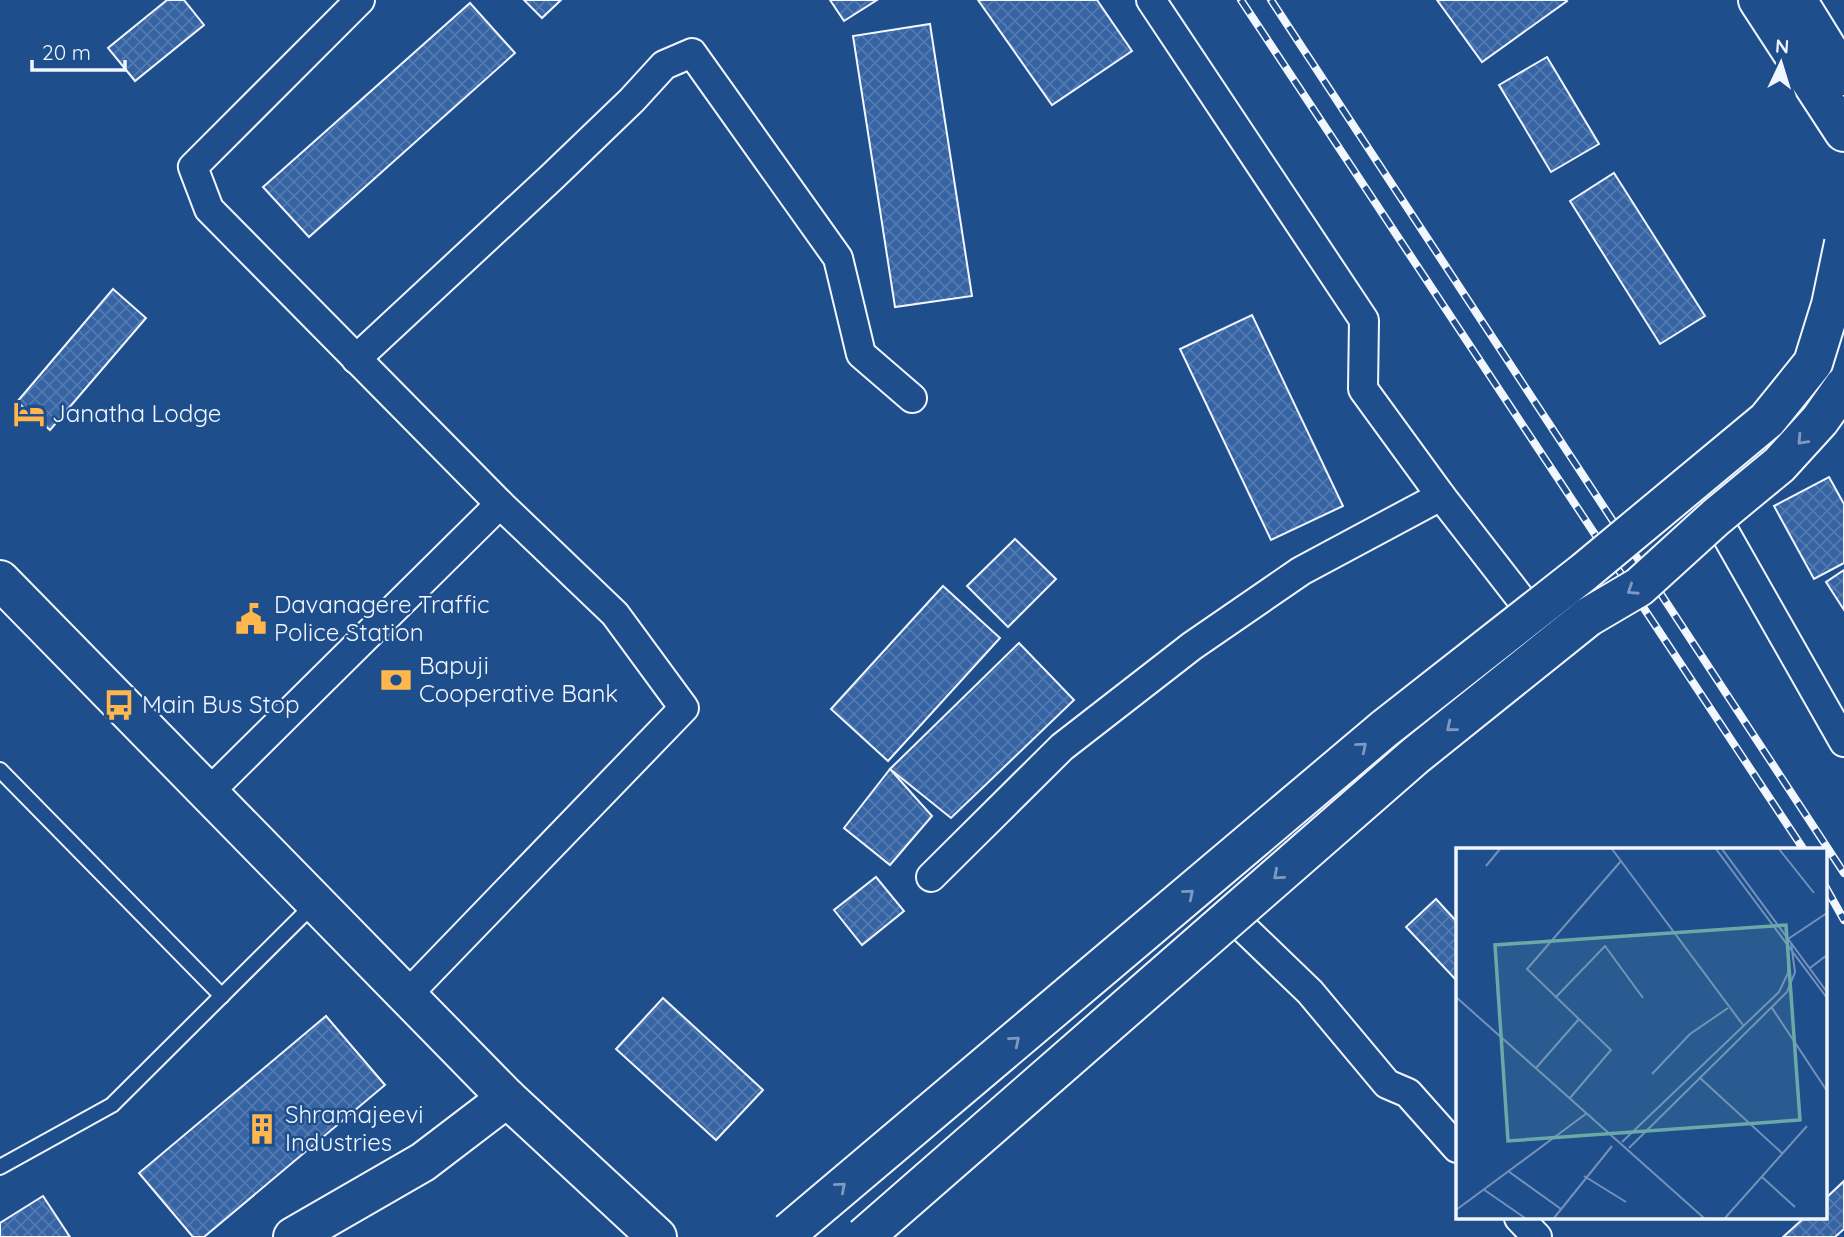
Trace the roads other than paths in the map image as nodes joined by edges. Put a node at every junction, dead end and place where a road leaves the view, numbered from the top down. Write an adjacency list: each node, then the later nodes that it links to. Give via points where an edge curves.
1 (360, 0): 8 (street, via 193,167 209,208)
2 (1151, 0): 11 (street, via 1364,320 1363,389)
3 (1758, 0): 6 (main road)
4 (1797, 0): 5 (main road)
5 (1844, 76)
6 (1844, 132)
7 (1844, 243): 15 (main road, bridge, via 1813,363 1767,420)
8 (356, 359): 10 (street, via 554,176 664,65 692,53 838,258 861,354); 12 (street)
9 (1844, 386): 13 (main road, one-way to 13, bridge, via 1779,465)
10 (912, 398)
11 (1441, 496): 15 (street); 19 (street, via 1301,571 1192,646 1062,747)
12 (500, 504): 18 (street); 23 (street, via 615,614 684,708)
13 (1716, 517): 16 (street); 21 (main road, one-way to 21, bridge, via 1639,587 1588,617 1416,755)
14 (0, 580): 18 (main road)
15 (1531, 612): 28 (main road, one-way to 15, bridge, via 1374,738)
16 (1844, 742)
17 (0, 770): 22 (lane)
18 (208, 793): 20 (main road)
19 (931, 877)
20 (316, 903): 22 (lane); 23 (main road)
21 (1231, 916): 25 (street, via 1310,992 1387,1084 1408,1093); 31 (main road, bridge)
22 (222, 996): 26 (lane, via 112,1105)
23 (406, 996): 24 (main road)
24 (507, 1098): 29 (main road, via 423,1162); 30 (main road)
25 (1456, 1147)
26 (0, 1167)
27 (1521, 1220): 32 (street)
28 (786, 1235)
29 (293, 1237)
30 (657, 1237)
31 (864, 1237)
32 (1536, 1237)

